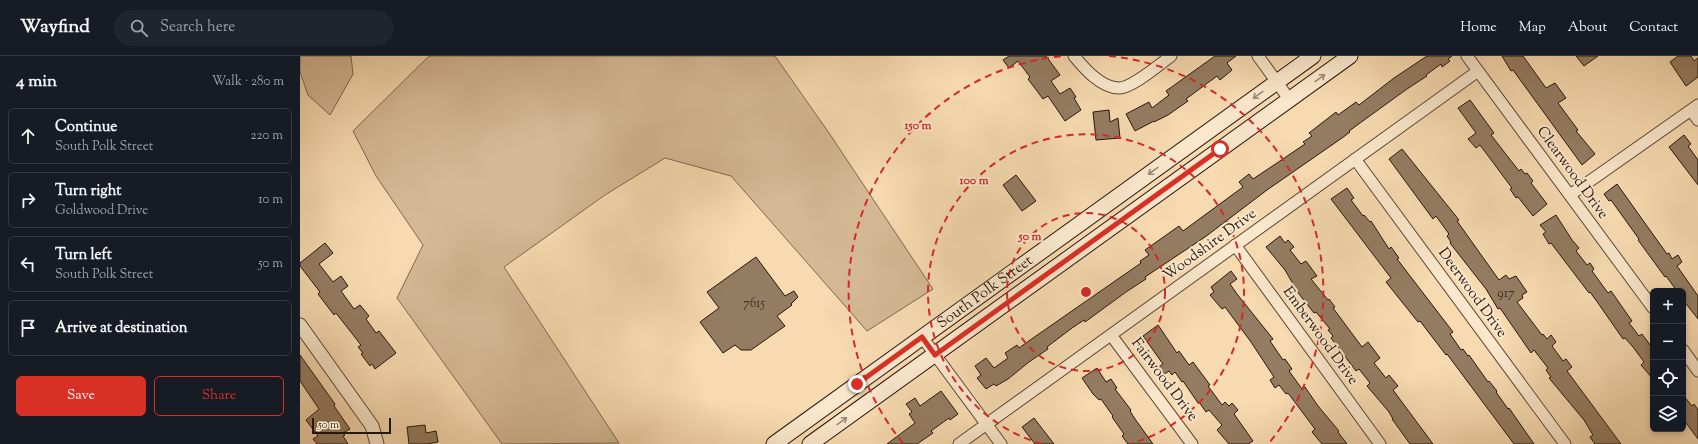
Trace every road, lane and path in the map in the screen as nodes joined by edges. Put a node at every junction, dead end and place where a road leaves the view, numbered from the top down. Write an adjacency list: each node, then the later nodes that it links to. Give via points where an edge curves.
1 (1074, 56): 2 (street, via 1088,73 1105,84 1119,88 1133,83)
2 (1171, 56)
3 (1258, 56): 8 (street)
4 (1313, 56): 8 (main road, South Polk Street)
5 (1350, 56): 9 (main road, South Polk Street, one-way to 5)
6 (1467, 56): 7 (street, Clearwood Drive)
7 (1478, 71): 12 (street, Woodshire Drive); 13 (street, Clearwood Drive)
8 (1277, 82): 9 (street); 14 (main road, South Polk Street, one-way to 14)
9 (1290, 99): 15 (main road, South Polk Street)
10 (1695, 108): 11 (street); 13 (street)
11 (1698, 120)
12 (1355, 159): 16 (street, Woodshire Drive); 32 (street, Deerwood Drive)
13 (1570, 195): 17 (street, Clearwood Drive)
14 (1082, 222): 15 (main road); 20 (main road, South Polk Street)
15 (1094, 240): 22 (main road, South Polk Street)
16 (1235, 246): 19 (street, Woodshire Drive); 31 (street, Emberwood Drive)
17 (1650, 304)
18 (300, 326): 25 (street, via 372,426)
19 (1111, 334): 24 (street, Woodshire Drive); 30 (street, Fairwood Drive)
20 (922, 337): 22 (street); 26 (main road, South Polk Street)
21 (1686, 354): 23 (street)
22 (935, 355): 24 (street); 27 (main road, South Polk Street, one-way to 22)
23 (1698, 371)
24 (986, 424): 28 (street, Woodshire Drive); 29 (street)
25 (376, 444)
26 (774, 444)
27 (810, 444)
28 (959, 444)
29 (1001, 444)
30 (1192, 444)
31 (1380, 444)
32 (1565, 444)

